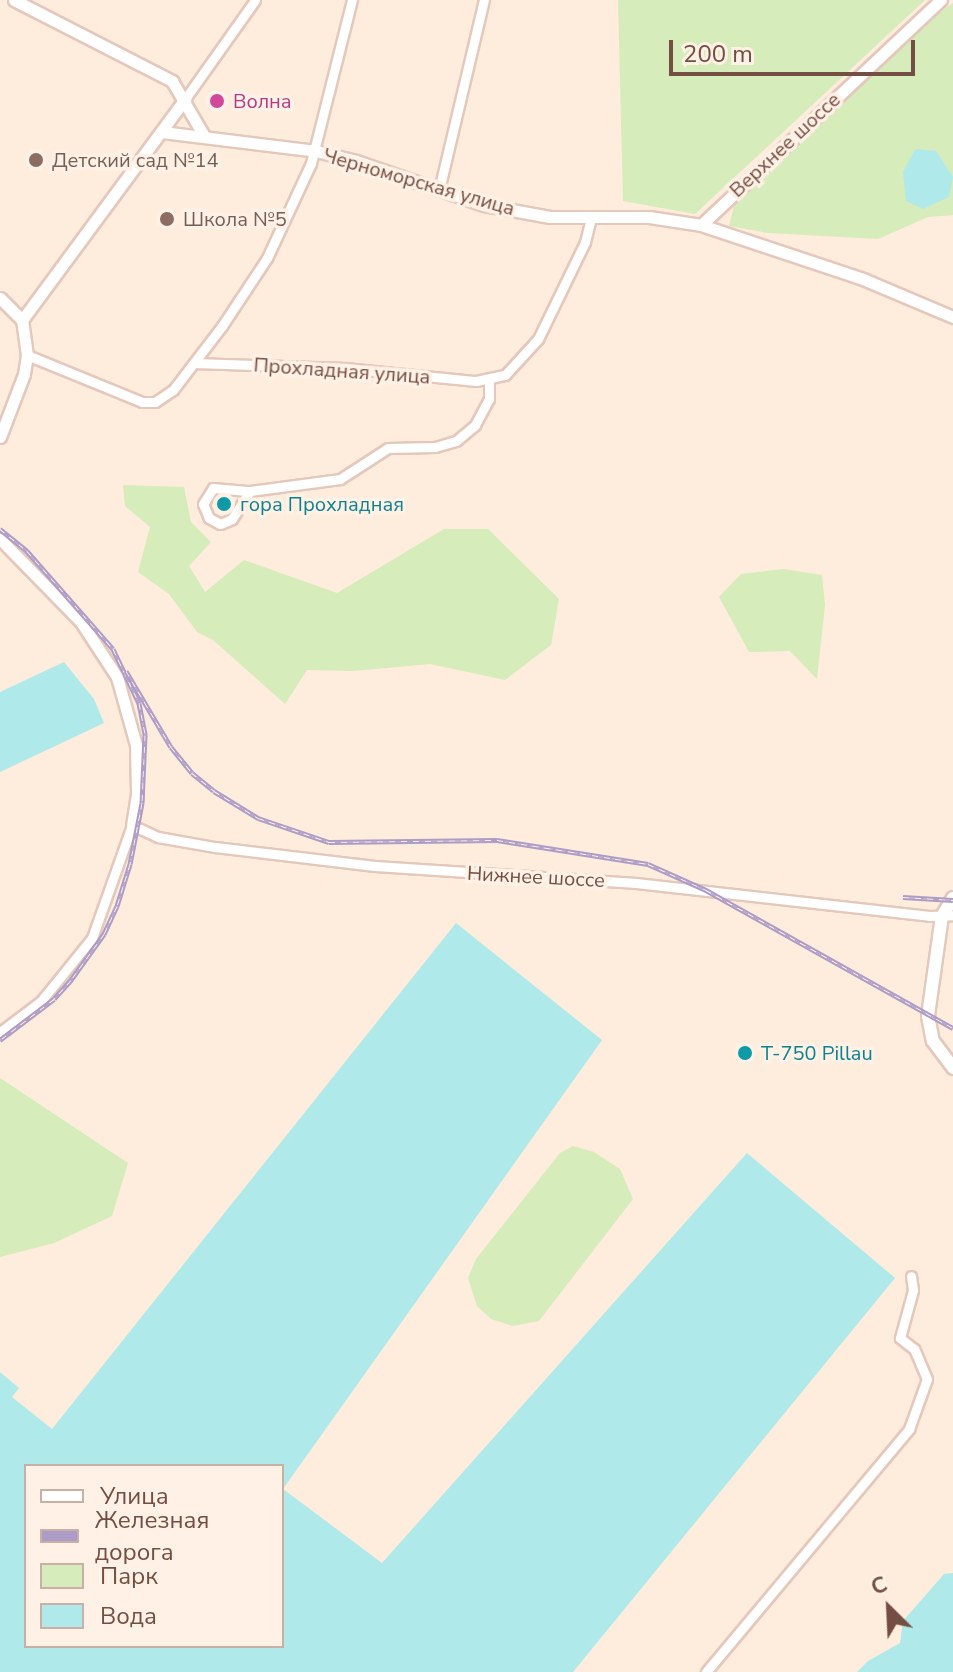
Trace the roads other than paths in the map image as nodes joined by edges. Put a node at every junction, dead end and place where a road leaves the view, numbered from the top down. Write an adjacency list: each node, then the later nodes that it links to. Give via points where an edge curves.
1 (255, 0): 6 (street)
2 (352, 0): 9 (street)
3 (484, 0): 10 (street)
4 (941, 0): 12 (street, Верхнее шоссе)
5 (21, 2): 6 (street, via 172,81)
6 (185, 99): 7 (street); 8 (street)
7 (162, 132): 8 (street, Черноморская улица); 15 (street)
8 (204, 136): 9 (street, Черноморская улица)
9 (316, 151): 10 (street, Черноморская улица); 17 (street, via 267,258)
10 (439, 190): 11 (street, Черноморская улица, via 484,205)
11 (591, 218): 12 (street, Черноморская улица, via 649,217); 18 (street, via 585,242 538,339 513,369)
12 (701, 225): 14 (street, Черноморская улица, via 863,279)
13 (0, 298): 15 (street)
14 (953, 317)
15 (22, 320): 16 (street)
16 (27, 355): 17 (street, via 101,388 155,402 173,390); 19 (street)
17 (194, 363): 18 (street, Прохладная улица)
18 (489, 380): 20 (street, via 489,399 475,425 456,441 388,448 340,479)
19 (0, 437)
20 (250, 491): 20 (street, via 213,488 203,504 209,518 220,524 232,519)
21 (0, 539): 22 (street, via 81,622 117,677 136,745)
22 (132, 825): 24 (street, Нижнее шоссе, via 158,837 215,847 375,866 636,883); 25 (street, via 92,938 41,1001)
23 (953, 898): 24 (main road)
24 (948, 916): 26 (main road, via 928,1016 933,1041)
25 (0, 1032)
26 (953, 1068)
27 (911, 1276): 28 (street, via 913,1290 900,1338 914,1349 927,1379 909,1429)
28 (706, 1672)

